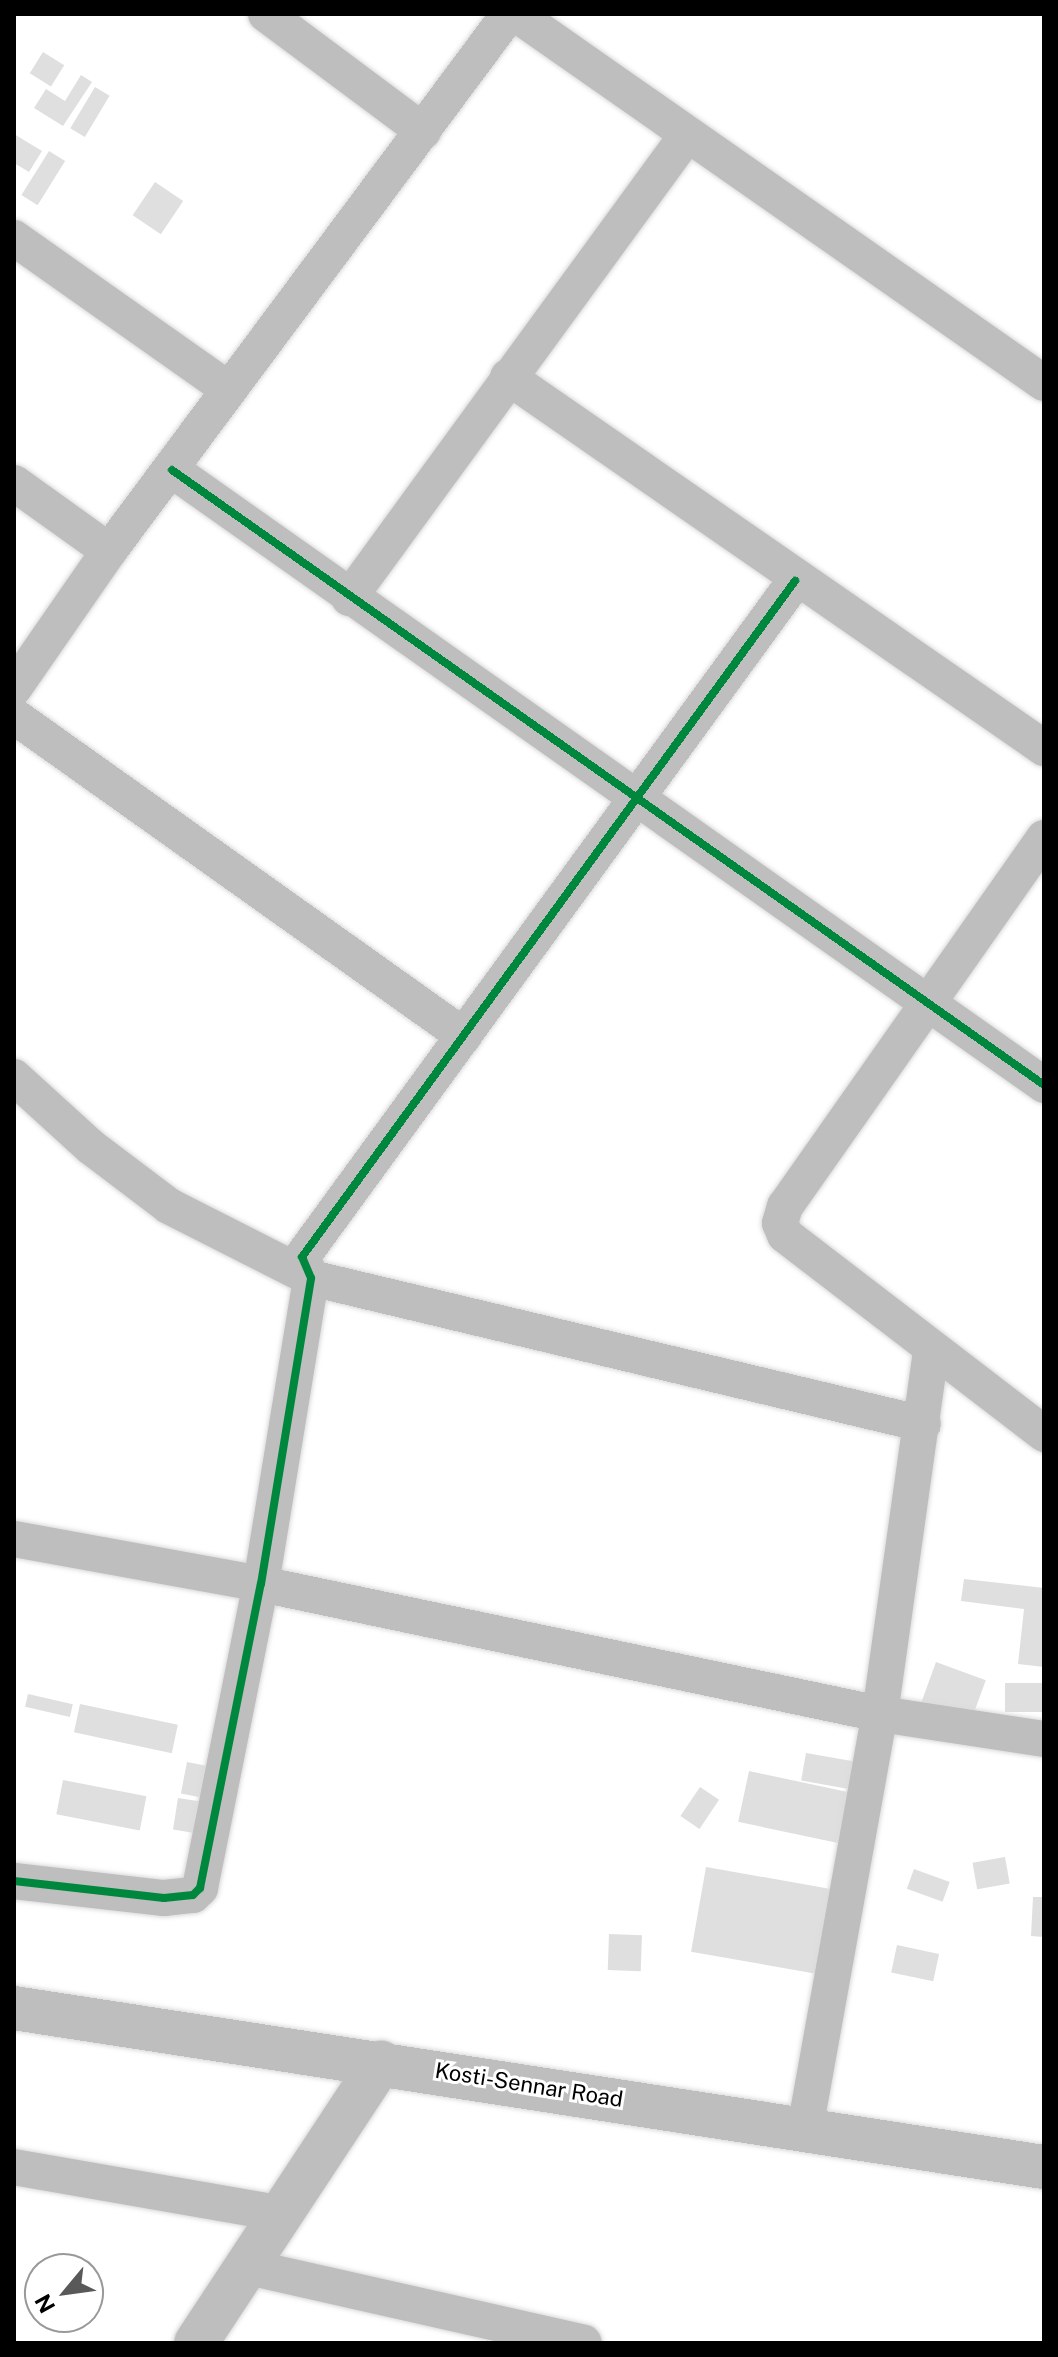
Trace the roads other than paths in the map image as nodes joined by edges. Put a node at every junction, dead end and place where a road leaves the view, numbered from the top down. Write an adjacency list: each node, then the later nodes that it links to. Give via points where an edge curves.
1 (266, 14): 4 (street)
2 (509, 14): 4 (street)
3 (516, 14): 5 (street)
4 (423, 131): 9 (street)
5 (687, 135): 7 (street); 8 (street)
6 (14, 238): 9 (street)
7 (508, 377): 13 (street); 14 (street)
8 (1044, 383)
9 (228, 389): 10 (street)
10 (172, 470): 12 (street); 14 (street)
11 (14, 483): 12 (street)
12 (109, 551): 15 (street)
13 (795, 581): 17 (street); 18 (street)
14 (349, 598): 18 (street)
15 (14, 688)
16 (14, 716): 21 (street)
17 (1044, 748)
18 (632, 799): 20 (street); 21 (street)
19 (1044, 838): 20 (street)
20 (929, 1005): 22 (street); 25 (street, via 785,1206 780,1223 785,1235)
21 (464, 1036): 24 (street, via 302,1257)
22 (1044, 1085)
23 (18, 1089): 24 (street, via 169,1206)
24 (311, 1278): 26 (street); 29 (street)
25 (931, 1351): 26 (street); 27 (street)
26 (923, 1424): 30 (street)
27 (1044, 1434)
28 (14, 1539): 29 (street)
29 (261, 1584): 30 (street); 32 (street, via 200,1888 193,1895 152,1898)
30 (880, 1714): 31 (street); 35 (street)
31 (1044, 1739)
32 (14, 1881)
33 (14, 2008): 34 (main road, Kosti-Sennar Road)
34 (381, 2062): 35 (main road, Kosti-Sennar Road); 38 (main road)
35 (805, 2129): 37 (main road, Kosti-Sennar Road)
36 (14, 2167): 38 (street)
37 (1044, 2167)
38 (283, 2214): 39 (main road)
39 (248, 2267): 40 (main road); 41 (street)
40 (196, 2343)
41 (584, 2343)

